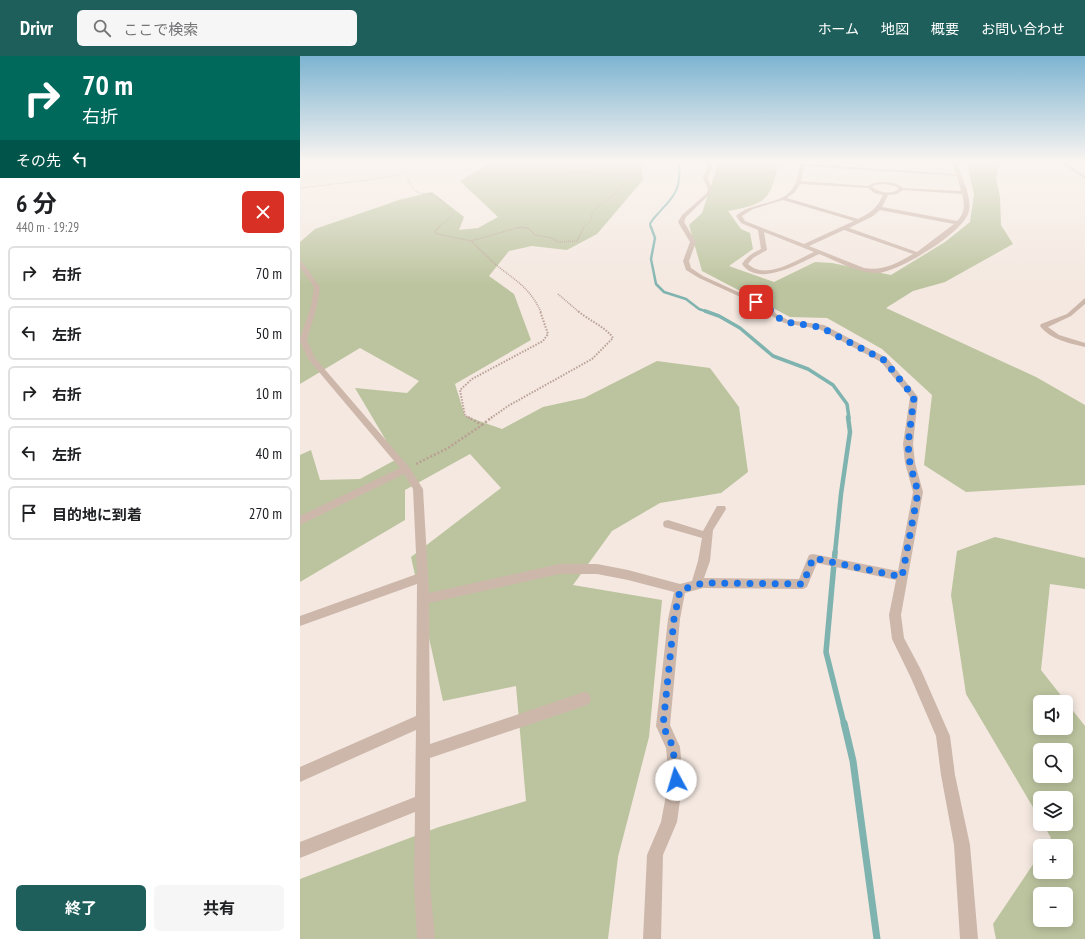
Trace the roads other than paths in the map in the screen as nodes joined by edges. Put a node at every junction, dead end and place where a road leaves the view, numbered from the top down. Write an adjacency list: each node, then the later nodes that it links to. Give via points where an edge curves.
1 (699, 202): 23 (street, via 684,216 682,222 692,242 686,261 688,269 769,308 774,315 786,322 820,327 884,360 914,397 908,444 910,464 918,492)
2 (770, 202): 10 (street, via 744,211 739,216 743,222)
3 (797, 202): 7 (street)
4 (882, 202): 6 (street)
5 (967, 202): 8 (street, via 965,214)
6 (879, 208): 7 (street); 8 (street)
7 (859, 221): 9 (street)
8 (957, 223): 13 (street, via 948,233)
9 (845, 228): 11 (street); 13 (street)
10 (761, 229): 11 (street); 12 (street, via 764,250 747,260 746,267 760,272 777,271)
11 (805, 246): 12 (street)
12 (818, 252): 13 (street, via 862,269 875,271 889,269)
13 (917, 254)
14 (300, 263): 17 (street, via 317,287 303,340 312,358)
15 (1085, 300): 16 (street, via 1070,315 1044,326 1054,335)
16 (1085, 344)
17 (406, 469): 19 (street); 22 (street, via 418,490)
18 (721, 509): 21 (street)
19 (300, 521)
20 (668, 524): 21 (street)
21 (707, 536): 24 (street, via 704,561)
22 (423, 577): 26 (street); 27 (street)
23 (902, 577): 24 (street, via 813,558 803,584); 36 (street, via 895,615 898,639 943,736 962,845)
24 (696, 585): 25 (street)
25 (680, 590): 26 (street, via 597,569 559,569); 35 (street, via 674,619 663,726 673,747 676,780 668,822 655,855)
26 (423, 599): 29 (street)
27 (300, 621)
28 (584, 699): 30 (street)
29 (423, 720): 30 (street); 31 (street)
30 (422, 753): 32 (street)
31 (300, 775)
32 (423, 801): 33 (street); 34 (street, via 422,884)
33 (300, 850)
34 (426, 939)
35 (652, 939)
36 (969, 939)

